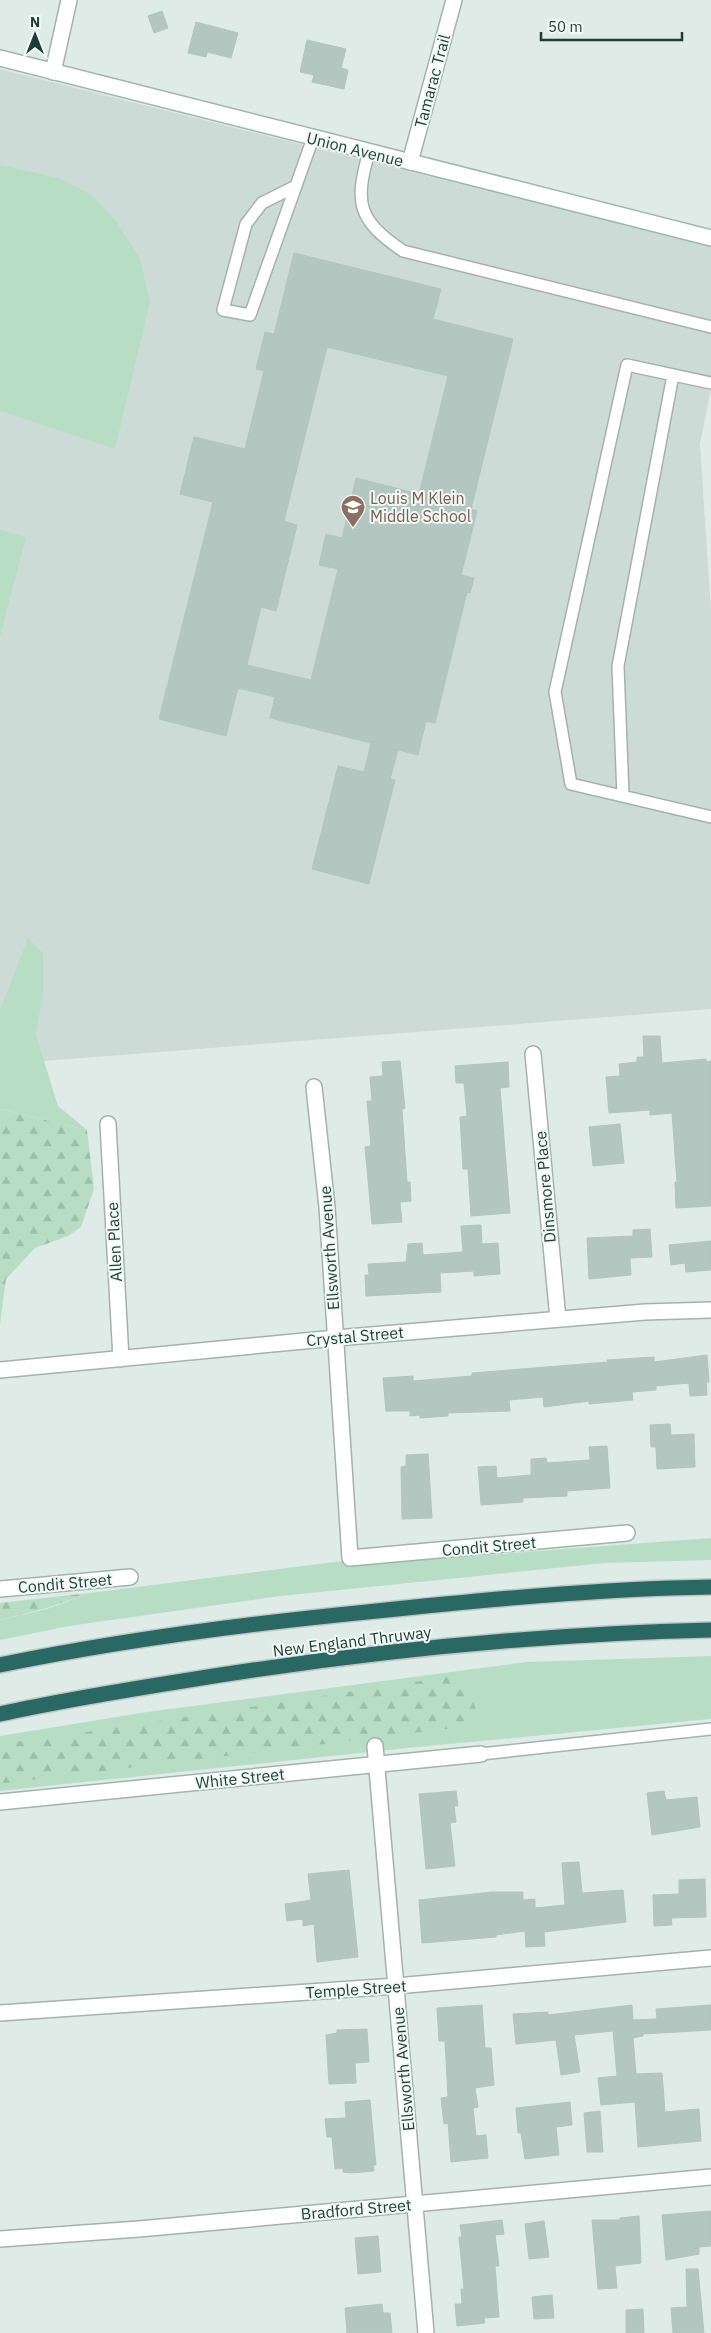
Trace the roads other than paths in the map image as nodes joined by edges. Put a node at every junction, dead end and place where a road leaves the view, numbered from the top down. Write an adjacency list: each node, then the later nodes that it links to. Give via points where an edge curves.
1 (69, 0): 4 (street)
2 (454, 0): 7 (street, Tamarac Trail)
3 (0, 58): 4 (street, Union Avenue)
4 (52, 72): 5 (street, Union Avenue)
5 (313, 138): 6 (street, Union Avenue); 8 (lane)
6 (369, 152): 7 (street, Union Avenue); 10 (lane, via 361,180 362,208 378,234 403,251)
7 (410, 162): 9 (street, Union Avenue)
8 (296, 186): 8 (lane, via 262,203 246,224 223,310 250,315)
9 (711, 238)
10 (711, 327)
11 (673, 375): 12 (lane); 13 (lane, via 618,666); 13 (lane, via 627,365 555,692 571,784)
12 (711, 383)
13 (623, 796): 14 (lane)
14 (711, 817)
15 (532, 1054): 19 (street, Dinsmore Place)
16 (314, 1088): 20 (street, Ellsworth Avenue, via 327,1207)
17 (108, 1124): 21 (street, Allen Place)
18 (711, 1310): 19 (street, Crystal Street)
19 (558, 1319): 20 (street, Crystal Street)
20 (336, 1338): 21 (street, Crystal Street); 24 (street, Ellsworth Avenue)
21 (121, 1359): 22 (street, Crystal Street)
22 (0, 1370)
23 (627, 1533): 24 (street, Condit Street)
24 (350, 1558)
25 (130, 1577): 27 (street, Condit Street)
26 (711, 1587): 29 (highway, New England Thruway, via 494,1599 288,1620 150,1639)
27 (0, 1589)
28 (711, 1630): 30 (highway, New England Thruway, via 540,1639 353,1657 177,1682)
29 (0, 1665)
30 (0, 1714)
31 (711, 1729): 33 (lane)
32 (375, 1746): 34 (street, Ellsworth Avenue)
33 (481, 1754): 34 (street, White Street)
34 (376, 1764): 35 (street, White Street); 37 (street, Ellsworth Avenue)
35 (0, 1802)
36 (711, 1958): 37 (street, Temple Street)
37 (396, 1986): 38 (street, Temple Street); 40 (street, Ellsworth Avenue)
38 (0, 2013)
39 (711, 2177): 40 (street, Bradford Street)
40 (415, 2203): 41 (street, Bradford Street); 42 (street, Ellsworth Avenue)
41 (0, 2239)
42 (426, 2333)

